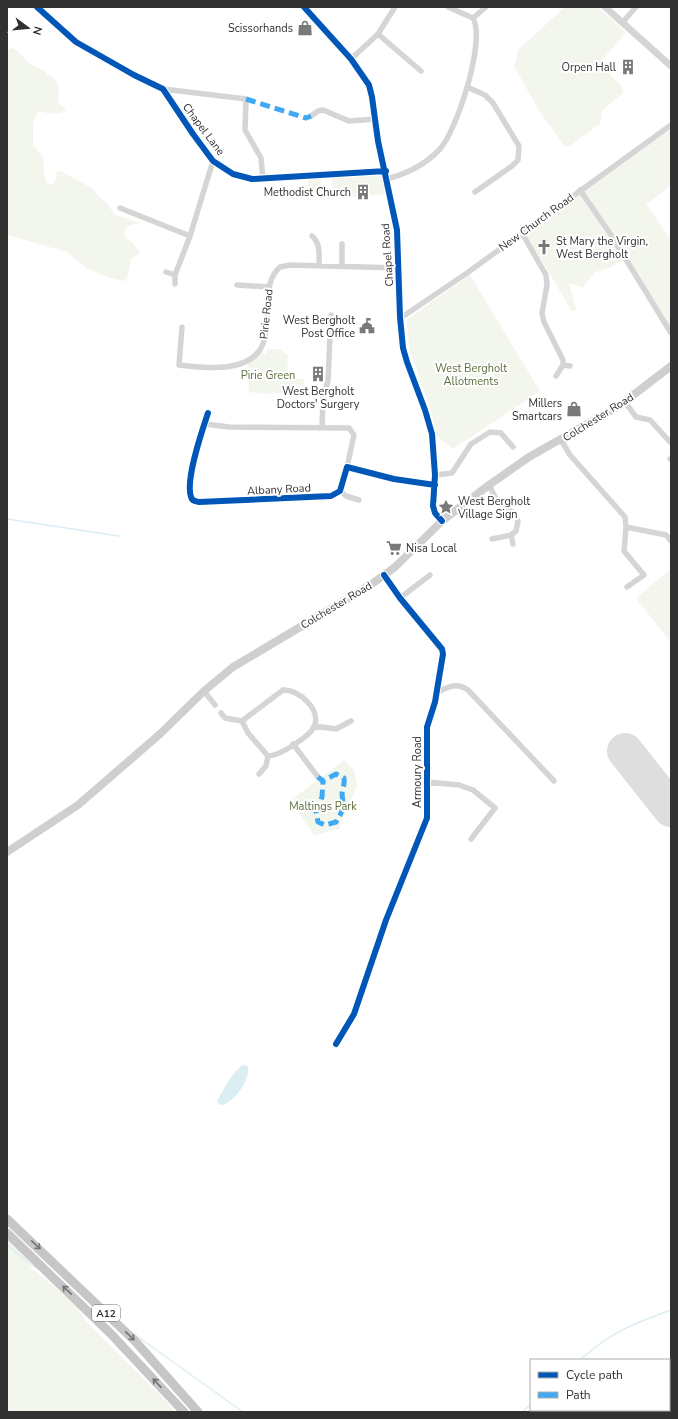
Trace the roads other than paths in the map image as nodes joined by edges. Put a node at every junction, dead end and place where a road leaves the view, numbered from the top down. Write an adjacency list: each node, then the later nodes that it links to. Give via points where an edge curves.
1 (37, 7): 15 (street, via 76,42)
2 (304, 7): 11 (street, Chapel Road)
3 (395, 7): 10 (street)
4 (448, 7): 8 (street)
5 (486, 7): 8 (street)
6 (605, 7): 9 (street)
7 (636, 7): 9 (street)
8 (473, 18): 14 (street, via 477,24 478,37)
9 (622, 23): 12 (street)
10 (378, 34): 11 (street); 13 (street)
11 (351, 59): 17 (street, Chapel Road, via 368,85)
12 (671, 66)
13 (421, 71)
14 (467, 87): 22 (street, via 451,129 441,147 411,171); 24 (street, via 485,95 493,103 519,146 518,160)
15 (163, 89): 19 (street, Chapel Lane); 21 (street, via 246,99 245,130 261,158)
16 (311, 116): 17 (street, via 323,110 349,121)
17 (376, 119): 20 (street, Chapel Road)
18 (671, 126): 23 (street, New Church Road)
19 (213, 160): 21 (street, Chapel Lane, via 240,177); 27 (street)
20 (386, 171): 21 (street, Chapel Lane); 22 (street, Chapel Road)
21 (263, 179)
22 (387, 179): 32 (street, Chapel Road, via 397,230)
23 (580, 190): 26 (street, New Church Road); 41 (street)
24 (475, 192)
25 (120, 208): 27 (street)
26 (522, 233): 39 (street, New Church Road); 42 (street, via 546,275 547,285 542,314)
27 (190, 236): 34 (street)
28 (312, 236): 30 (street, via 319,246)
29 (342, 244): 31 (street)
30 (319, 266): 31 (street, Pirie Road); 37 (street, Pirie Road, via 280,267 272,276)
31 (342, 266): 32 (street, Pirie Road)
32 (399, 268): 39 (street, Chapel Road)
33 (166, 272): 34 (street)
34 (175, 275): 35 (street)
35 (175, 284)
36 (237, 285): 37 (street)
37 (269, 287): 40 (street, Pirie Road, via 265,336 260,350 241,364 227,367 180,365)
38 (330, 315): 49 (street, via 328,381 323,396)
39 (400, 317): 54 (street, Chapel Road, via 407,362 429,422)
40 (182, 327)
41 (671, 333)
42 (563, 365): 43 (street); 45 (street)
43 (570, 366)
44 (671, 366): 46 (main road, Colchester Road)
45 (556, 376)
46 (625, 402): 50 (main road, Colchester Road); 51 (street, via 636,417 650,420)
47 (208, 413): 48 (street, Albany Road)
48 (205, 424): 49 (street, via 228,427); 57 (street, Albany Road, via 193,465 191,497 194,501 331,496)
49 (322, 428): 53 (street, via 349,428 354,433)
50 (561, 440): 56 (main road, Colchester Road); 60 (street, via 570,455 625,517)
51 (671, 443)
52 (513, 447): 54 (street, via 501,433 490,432 468,447 455,472)
53 (347, 467): 55 (street, via 394,479); 57 (street)
54 (435, 475): 55 (street, Chapel Road)
55 (435, 485): 59 (street, Chapel Road, via 434,510)
56 (489, 485): 59 (main road, Colchester Road); 61 (street, via 499,505 514,513 518,521 516,531)
57 (340, 491): 58 (street)
58 (359, 500)
59 (442, 521): 65 (main road, Colchester Road)
60 (626, 527): 63 (street, via 666,534); 67 (street, via 624,551 644,575)
61 (511, 535): 62 (street); 64 (street)
62 (492, 539)
63 (671, 541)
64 (513, 544)
65 (384, 575): 68 (street, Armoury Road); 69 (main road, Colchester Road, via 348,599 250,655)
66 (430, 575): 68 (street)
67 (627, 587)
68 (400, 598): 70 (street, Armoury Road, via 442,649 442,667)
69 (204, 690): 71 (street); 83 (main road, Colchester Road, via 160,734 83,801)
70 (436, 693): 80 (street, via 456,685 468,690); 81 (street, Armoury Road, via 427,727)
71 (215, 705)
72 (221, 714): 73 (street, via 225,718)
73 (242, 721): 75 (street, via 283,690 288,690 307,701 313,712); 77 (street, via 248,733)
74 (351, 721): 75 (street, via 336,729)
75 (314, 726): 76 (street)
76 (293, 744): 77 (street, via 276,755); 79 (street)
77 (268, 756): 78 (street, via 266,766)
78 (260, 774)
79 (318, 777)
80 (554, 781)
81 (427, 782): 82 (street, via 459,785 473,790 495,808); 84 (street, Armoury Road, via 427,818 386,920 354,1014)
82 (471, 839)
83 (7, 852)
84 (336, 1044)
85 (7, 1219): 88 (highway, A12, one-way to 88, via 135,1341)
86 (7, 1233): 87 (highway, A12, one-way to 86, via 111,1334)
87 (184, 1412)
88 (198, 1412)

